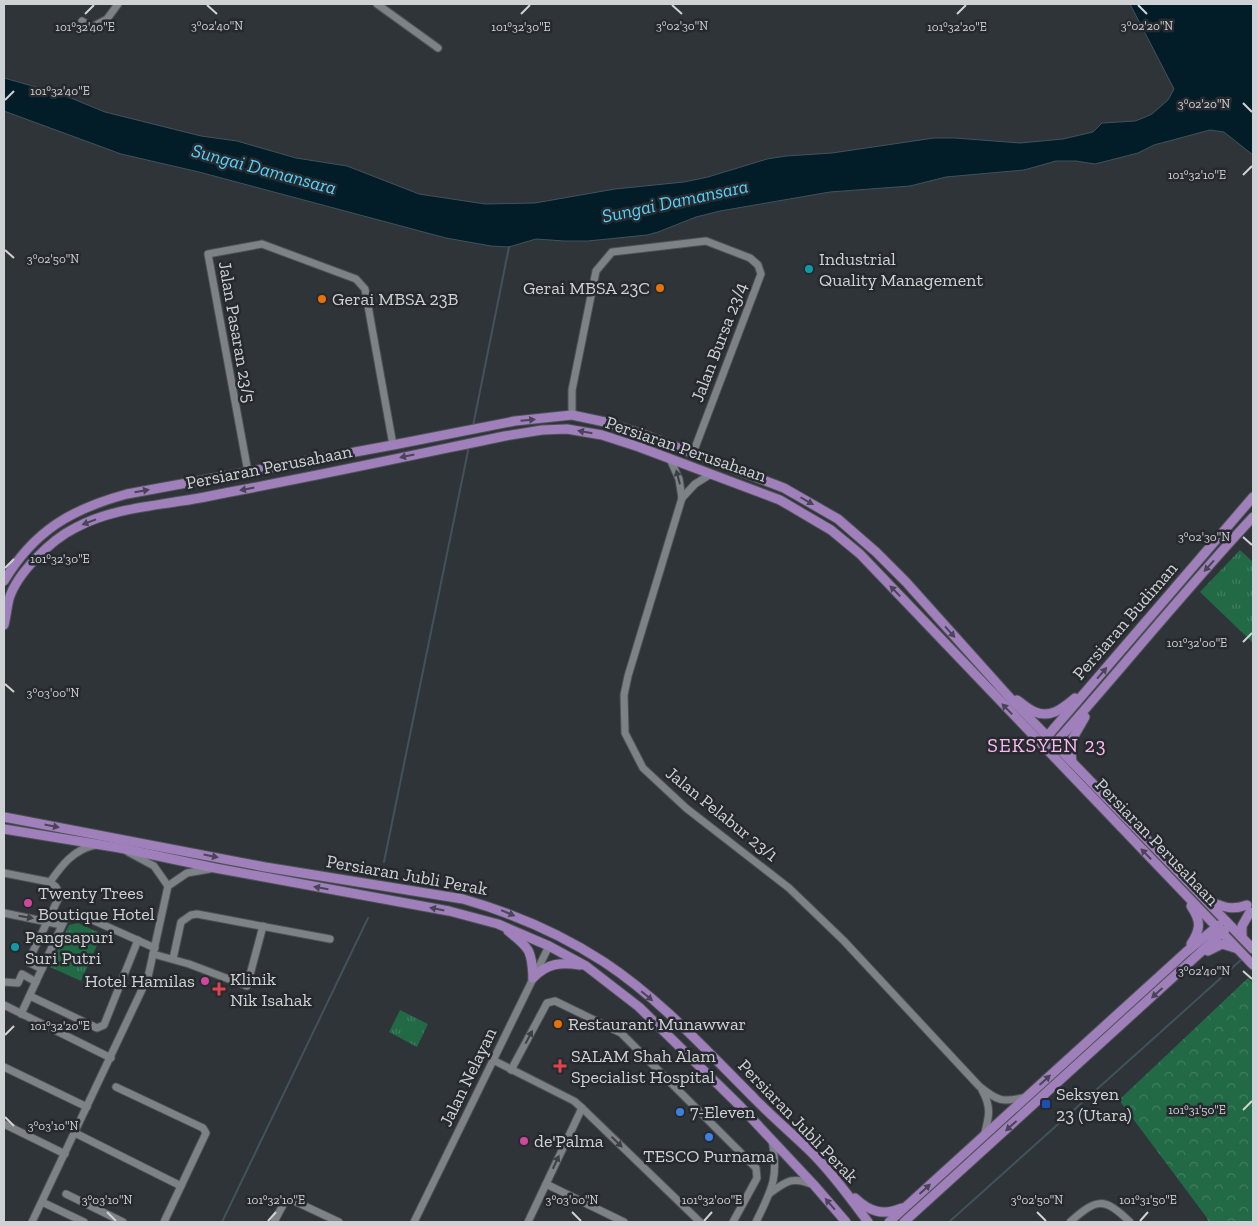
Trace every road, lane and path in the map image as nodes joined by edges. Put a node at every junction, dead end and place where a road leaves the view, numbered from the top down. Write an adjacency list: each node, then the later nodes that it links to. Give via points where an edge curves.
1 (118, 4): 3 (street, via 107,19 92,27)
2 (377, 4): 4 (street)
3 (82, 21)
4 (438, 48)
5 (572, 415): 6 (main road, Persiaran Perusahaan, one-way to 5, via 515,421); 7 (main road, Persiaran Perusahaan, via 605,422); 7 (street, Jalan Bursa 23/4, via 572,390 596,270 612,252 706,241 750,258 758,265 761,274)
6 (393, 445): 9 (main road, Persiaran Perusahaan); 9 (street, Jalan Pasaran 23/5, via 365,289 356,279 262,244 208,254)
7 (693, 453): 18 (main road, Persiaran Perusahaan, one-way to 18, via 784,488 838,519 894,569)
8 (670, 458): 10 (main road, Persiaran Perusahaan); 12 (street, Jalan Pelabur 23/1, one-way to 8, via 679,479); 15 (main road, Persiaran Perusahaan, one-way to 15, via 602,435 567,429 542,430 131,509 75,528 51,544 34,560 15,587 9,598)
9 (248, 472): 14 (main road, Persiaran Perusahaan, one-way to 9, via 21,555 44,532 68,516 127,494)
10 (711, 474): 12 (street, Jalan Pelabur 23/1); 19 (main road, Persiaran Perusahaan, one-way to 10, via 860,554 831,530 780,500)
11 (1253, 497): 16 (main road, Persiaran Budiman, one-way to 11)
12 (682, 498): 63 (street, Jalan Pelabur 23/1, via 624,695 625,733 634,751 643,768 660,785 789,888 844,941)
13 (1253, 517): 17 (main road, Persiaran Budiman, one-way to 17)
14 (4, 581)
15 (4, 625)
16 (1090, 687): 18 (main road, via 1058,711 1047,714 1033,711); 19 (main road, Persiaran Budiman)
17 (1096, 697): 20 (main road, Persiaran Budiman); 22 (main road, via 1070,743)
18 (1010, 698): 19 (main road, Persiaran Perusahaan)
19 (1044, 740): 20 (main road, Persiaran Perusahaan); 21 (main road, Persiaran Perusahaan)
20 (1055, 744): 21 (main road, Persiaran Budiman); 22 (main road, Persiaran Perusahaan)
21 (1048, 752): 28 (main road, Persiaran Perusahaan, one-way to 21)
22 (1072, 762): 32 (main road, Persiaran Perusahaan)
23 (4, 817): 39 (main road, Persiaran Jubli Perak, one-way to 39, via 265,867 462,899 495,908)
24 (4, 829): 25 (main road, Persiaran Jubli Perak)
25 (98, 844): 26 (main road, Persiaran Jubli Perak); 30 (street, via 83,848 72,856)
26 (120, 848): 27 (main road, Persiaran Jubli Perak); 31 (street, via 154,866)
27 (215, 868): 31 (street, via 187,873); 36 (main road, Persiaran Jubli Perak, one-way to 27)
28 (1164, 872): 40 (main road, Persiaran Perusahaan); 47 (main road, via 1200,922 1198,934)
29 (4, 874): 30 (street)
30 (50, 882): 34 (street, via 60,895)
31 (168, 886): 45 (street)
32 (1207, 900): 35 (main road, Persiaran Perusahaan); 43 (main road, via 1228,908 1249,909 1242,926)
33 (4, 913): 34 (street, one-way to 34)
34 (48, 922): 37 (street); 52 (street, via 28,962)
35 (1228, 922): 40 (main road, Persiaran Perusahaan); 43 (main road, Persiaran Perusahaan)
36 (498, 924): 44 (main road, Persiaran Jubli Perak); 53 (main road, via 529,950 533,960)
37 (62, 925): 42 (street, via 65,919 79,914); 52 (street)
38 (263, 926): 41 (street); 48 (street, via 197,914 191,916 181,922); 48 (street, via 247,986)
39 (539, 927): 44 (main road, via 548,935); 73 (main road, Persiaran Jubli Perak, one-way to 73, via 605,963 646,995 686,1030)
40 (1219, 930): 46 (main road, Persiaran Perusahaan); 47 (main road, Persiaran Perusahaan); 49 (main road, Persiaran Perusahaan)
41 (330, 939)
42 (138, 940): 45 (street); 56 (street, via 101,1028)
43 (1248, 943)
44 (550, 946): 51 (main road, Persiaran Jubli Perak); 53 (street, Jalan Nelayan)
45 (154, 951): 48 (street); 59 (street, via 148,977)
46 (1239, 951): 49 (main road, via 1222,944); 50 (main road, Persiaran Perusahaan)
47 (1186, 952): 65 (main road, Persiaran Perusahaan, one-way to 47)
48 (173, 960)
49 (1193, 960): 81 (main road, Persiaran Perusahaan, one-way to 81)
50 (1252, 964)
51 (586, 966): 53 (main road, via 555,964); 71 (main road, Persiaran Jubli Perak, via 639,1007)
52 (42, 969): 55 (street)
53 (533, 978): 60 (street, Jalan Nelayan)
54 (4, 982): 55 (street, via 18,983 22,974)
55 (36, 982): 56 (street)
56 (30, 996): 58 (street)
57 (4, 1005): 58 (street)
58 (21, 1014): 59 (street)
59 (111, 1058): 66 (street)
60 (493, 1060): 62 (street); 88 (street, Jalan Nelayan)
61 (4, 1067): 66 (street)
62 (511, 1070): 67 (street); 92 (street, one-way to 92, via 547,1003 556,1001 621,1033 756,1168 758,1178)
63 (979, 1086): 65 (street, Jalan Pelabur 23/1, via 1001,1100); 70 (street, Jalan Pelabur 23/1, via 989,1107)
64 (116, 1087): 76 (street, via 203,1128 206,1133)
65 (1027, 1097): 70 (main road, Persiaran Perusahaan)
66 (88, 1107): 69 (street)
67 (582, 1108): 74 (street, one-way to 67); 91 (street, one-way to 91)
68 (4, 1124): 72 (street)
69 (75, 1133): 72 (street); 76 (street)
70 (984, 1136): 80 (main road, Persiaran Perusahaan, one-way to 70)
71 (772, 1140): 75 (main road, Persiaran Jubli Perak); 77 (street, via 776,1173)
72 (65, 1154): 79 (street)
73 (837, 1181): 80 (main road, via 870,1210 894,1211); 95 (main road, Persiaran Jubli Perak)
74 (546, 1184): 89 (street); 90 (street)
75 (814, 1185): 77 (street, via 789,1180); 94 (main road, Persiaran Jubli Perak, one-way to 75)
76 (181, 1186): 85 (street)
77 (770, 1193): 93 (street)
78 (66, 1194): 84 (street)
79 (42, 1202): 82 (street); 83 (street)
80 (907, 1206): 96 (main road, Persiaran Perusahaan)
81 (916, 1211): 97 (main road, Persiaran Perusahaan); 98 (main road)
82 (32, 1222)
83 (84, 1222)
84 (124, 1222)
85 (164, 1222)
86 (274, 1222): 87 (street, via 284,1203 292,1200)
87 (337, 1222)
88 (414, 1222)
89 (528, 1222)
90 (624, 1222)
91 (700, 1222)
92 (733, 1222)
93 (756, 1222)
94 (846, 1222)
95 (868, 1222)
96 (889, 1222)
97 (904, 1222)
98 (910, 1222)
99 (1070, 1222): 100 (street, via 1098,1203 1115,1208)
100 (1130, 1222)

